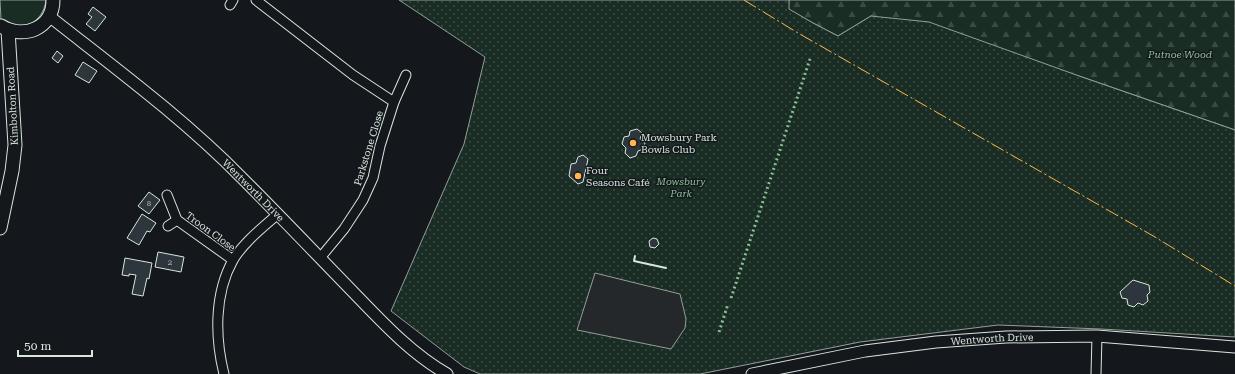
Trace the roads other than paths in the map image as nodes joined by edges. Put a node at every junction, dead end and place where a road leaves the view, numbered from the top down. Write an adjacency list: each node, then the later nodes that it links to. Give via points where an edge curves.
1 (53, 0): 3 (main road)
2 (256, 0): 6 (street, Parkstone Close, via 353,75)
3 (49, 16): 4 (main road, via 44,24 31,31 17,33); 8 (street, Wentworth Drive, via 202,139)
4 (4, 28): 11 (main road, Kimbolton Road, via 15,145)
5 (406, 75): 6 (street, Parkstone Close)
6 (394, 102): 12 (street, Parkstone Close, via 373,178 363,200 344,229)
7 (167, 195): 9 (street, Troon Close)
8 (278, 214): 12 (street, Wentworth Drive); 13 (street, via 248,241)
9 (177, 220): 10 (street, Troon Close); 13 (street, Troon Close)
10 (168, 226)
11 (0, 228)
12 (320, 258): 17 (street, Wentworth Drive, via 387,328 408,347)
13 (233, 260): 16 (street, via 222,287 218,314)
14 (1096, 336): 15 (street, Wentworth Drive); 18 (street, Wentworth Drive, via 936,342 865,351); 19 (street)
15 (1235, 347)
16 (224, 374)
17 (448, 374)
18 (752, 374)
19 (1096, 374)

